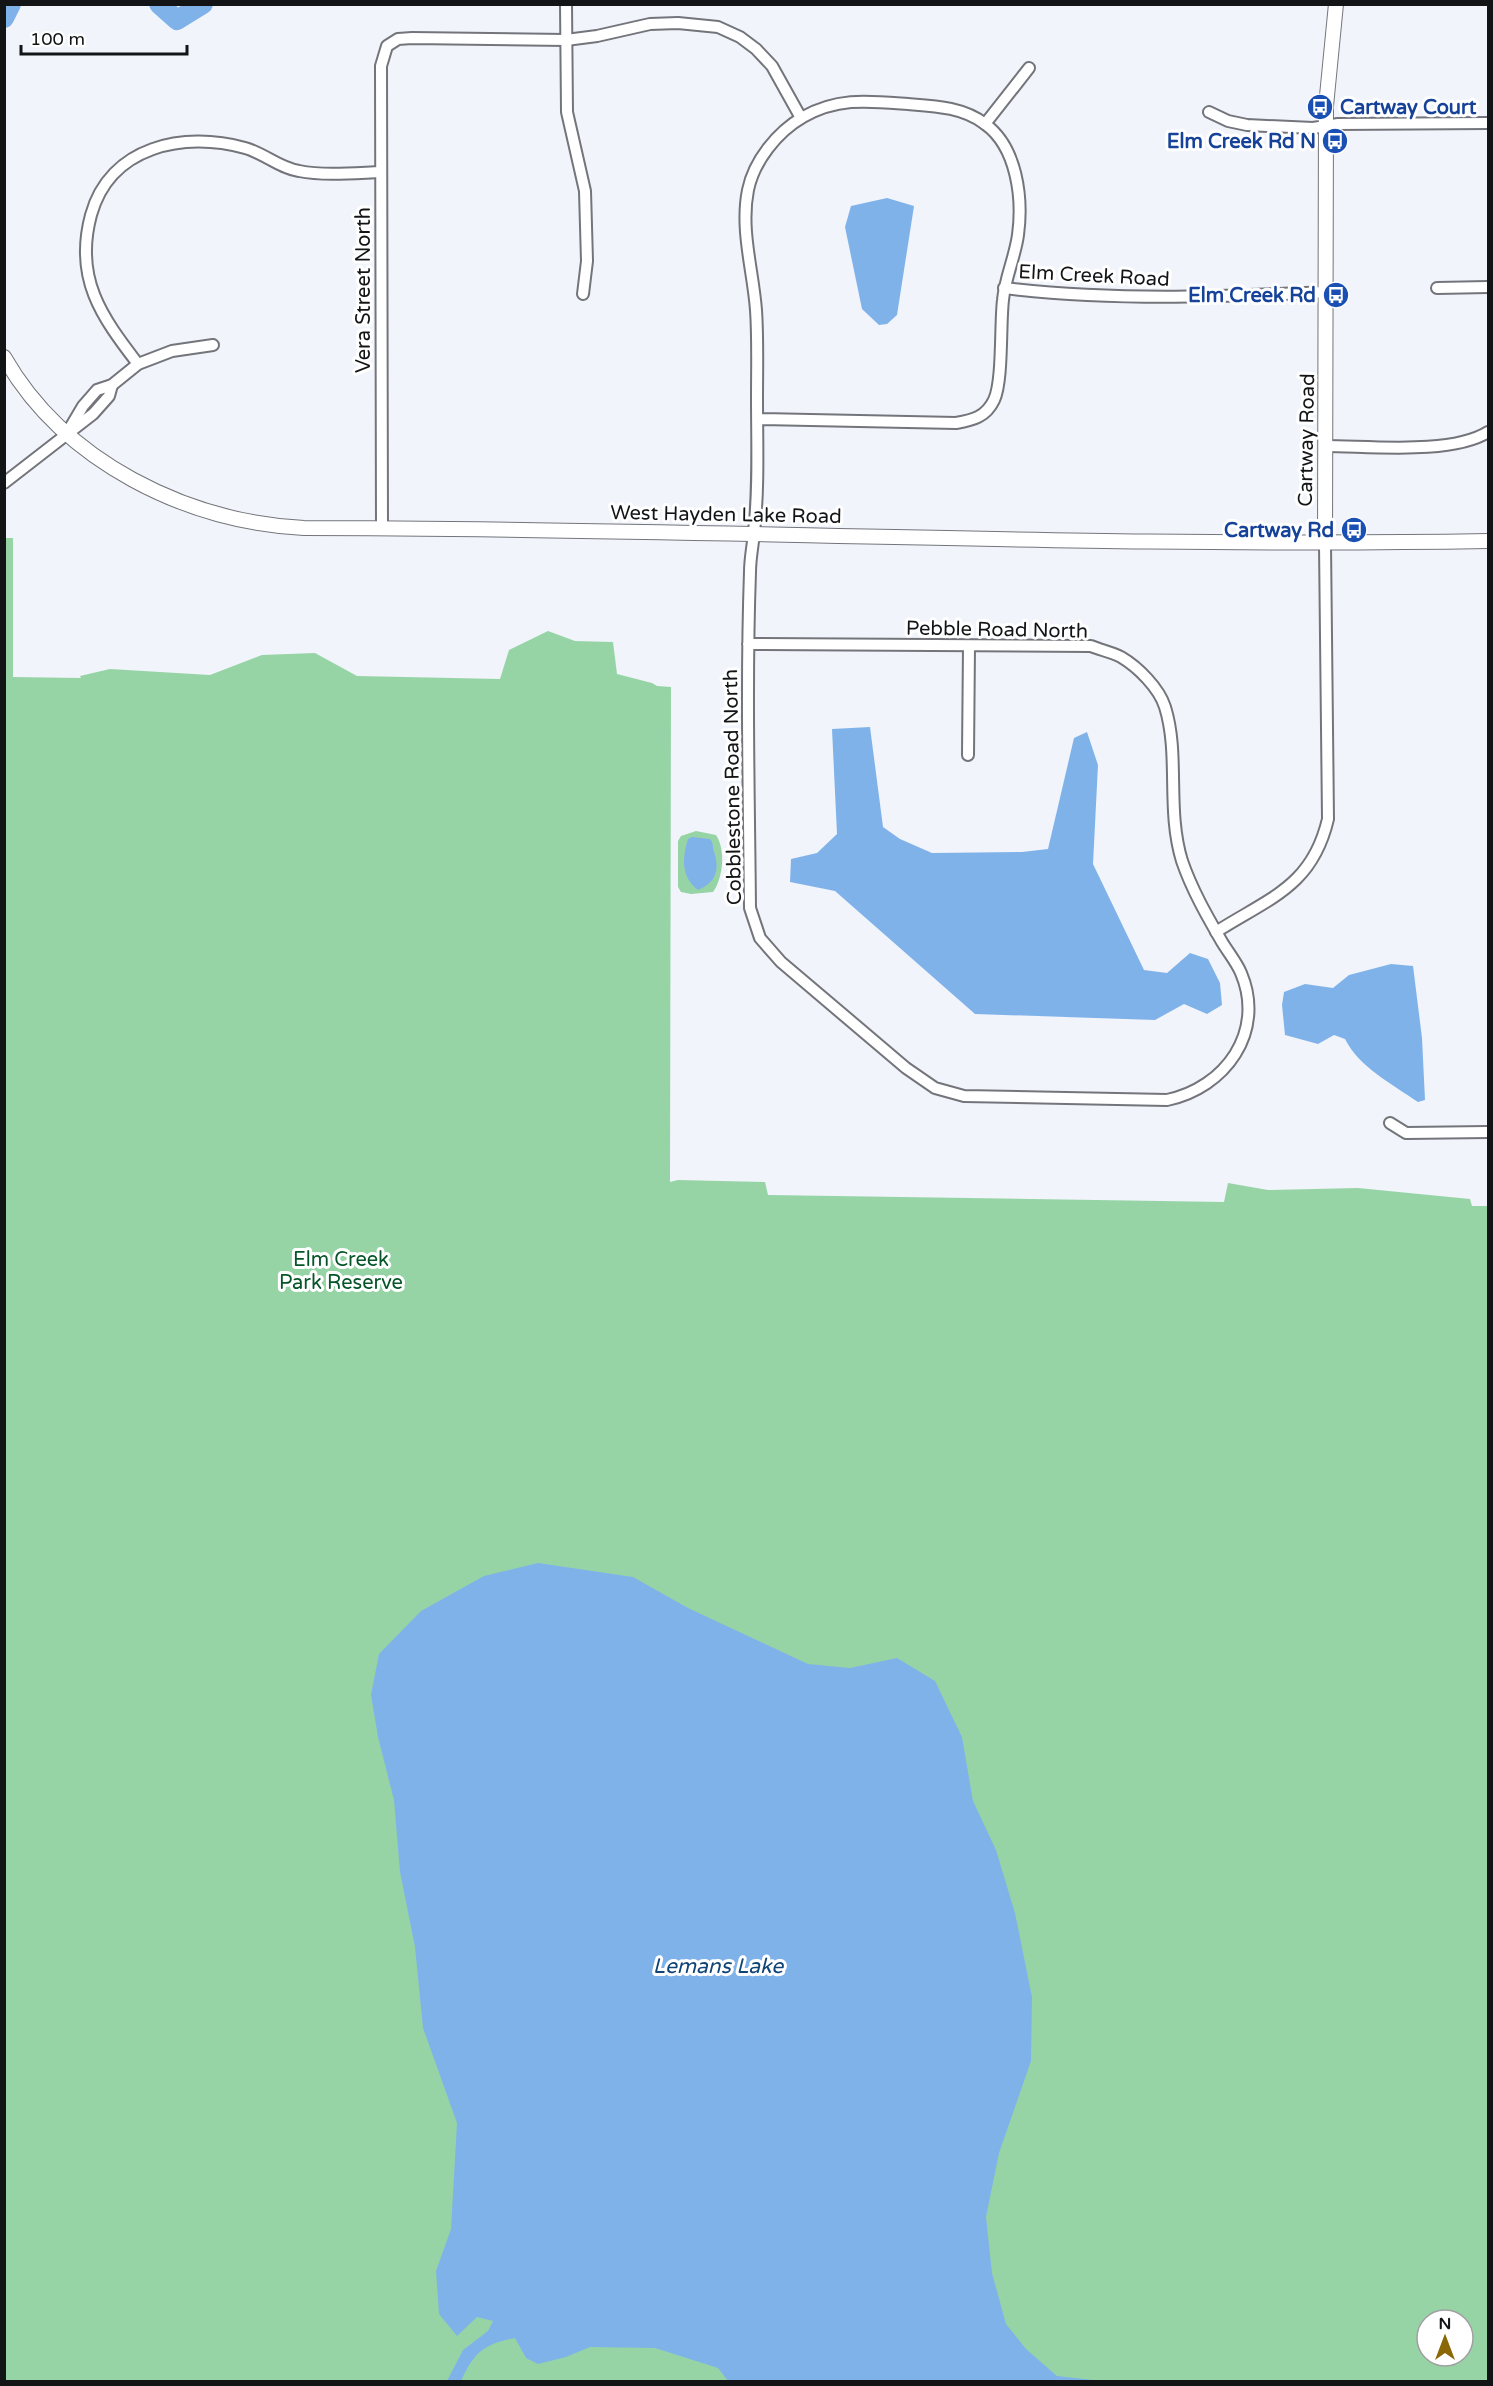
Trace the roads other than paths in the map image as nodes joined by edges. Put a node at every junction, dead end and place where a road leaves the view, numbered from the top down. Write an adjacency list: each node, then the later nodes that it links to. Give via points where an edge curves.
1 (566, 4): 3 (street)
2 (1336, 4): 9 (main road, Cartway Road)
3 (566, 40): 6 (street, via 650,24 678,22 718,27 740,37 772,66); 10 (street, Vera Street North, via 412,38 398,39 387,46 381,66); 15 (street, via 567,112 585,191 587,261)
4 (1029, 68): 8 (street)
5 (1209, 112): 9 (street, via 1248,125)
6 (801, 118): 8 (street, Cobblestone Road North, via 834,104 861,101 933,106 959,111); 19 (street, Cobblestone Road North, via 760,159 746,206 756,311)
7 (1488, 123): 9 (street)
8 (986, 124): 12 (street, via 1003,145 1015,173 1019,203 1018,236)
9 (1326, 126): 14 (main road, Cartway Road)
10 (381, 172): 18 (street, via 298,171 246,148 214,142 153,147 116,171 102,190 87,231 89,284 107,323); 24 (street, Vera Street North)
11 (1488, 287): 13 (street)
12 (1004, 288): 14 (street, Elm Creek Road, via 1056,294 1202,298); 19 (street, via 995,399 977,419 956,423)
13 (1437, 288)
14 (1327, 292): 22 (main road, Cartway Road)
15 (583, 294)
16 (213, 345): 18 (street, via 172,351)
17 (4, 357): 21 (main road, West Hayden Lake Road, via 35,401)
18 (138, 364): 21 (street, via 112,385 109,396 93,414)
19 (757, 419): 25 (street, Cobblestone Road North)
20 (1488, 432): 22 (street, via 1461,444 1441,446)
21 (67, 433): 23 (street); 24 (main road, West Hayden Lake Road, via 139,483 213,514 288,528)
22 (1325, 446): 27 (main road, Cartway Road)
23 (4, 483)
24 (382, 528): 25 (main road, West Hayden Lake Road)
25 (754, 534): 27 (main road, West Hayden Lake Road); 28 (street, Cobblestone Road North)
26 (1488, 541): 27 (main road, West Hayden Lake Road)
27 (1325, 544): 31 (street, Cartway Road, via 1328,819 1323,837 1304,871 1287,889)
28 (748, 644): 29 (street, Pebble Road North); 31 (street, Cobblestone Road North, via 750,908 760,938 781,962 935,1088 964,1095 1144,1100 1167,1100 1201,1089 1230,1063 1244,1037 1246,1021 1241,974)
29 (969, 646): 30 (street); 31 (street, Pebble Road North, via 1091,646 1121,657 1146,676 1167,714 1173,818 1182,859 1194,894)
30 (968, 755)
31 (1216, 932)
32 (1390, 1123): 33 (street, via 1406,1132)
33 (1488, 1132)

